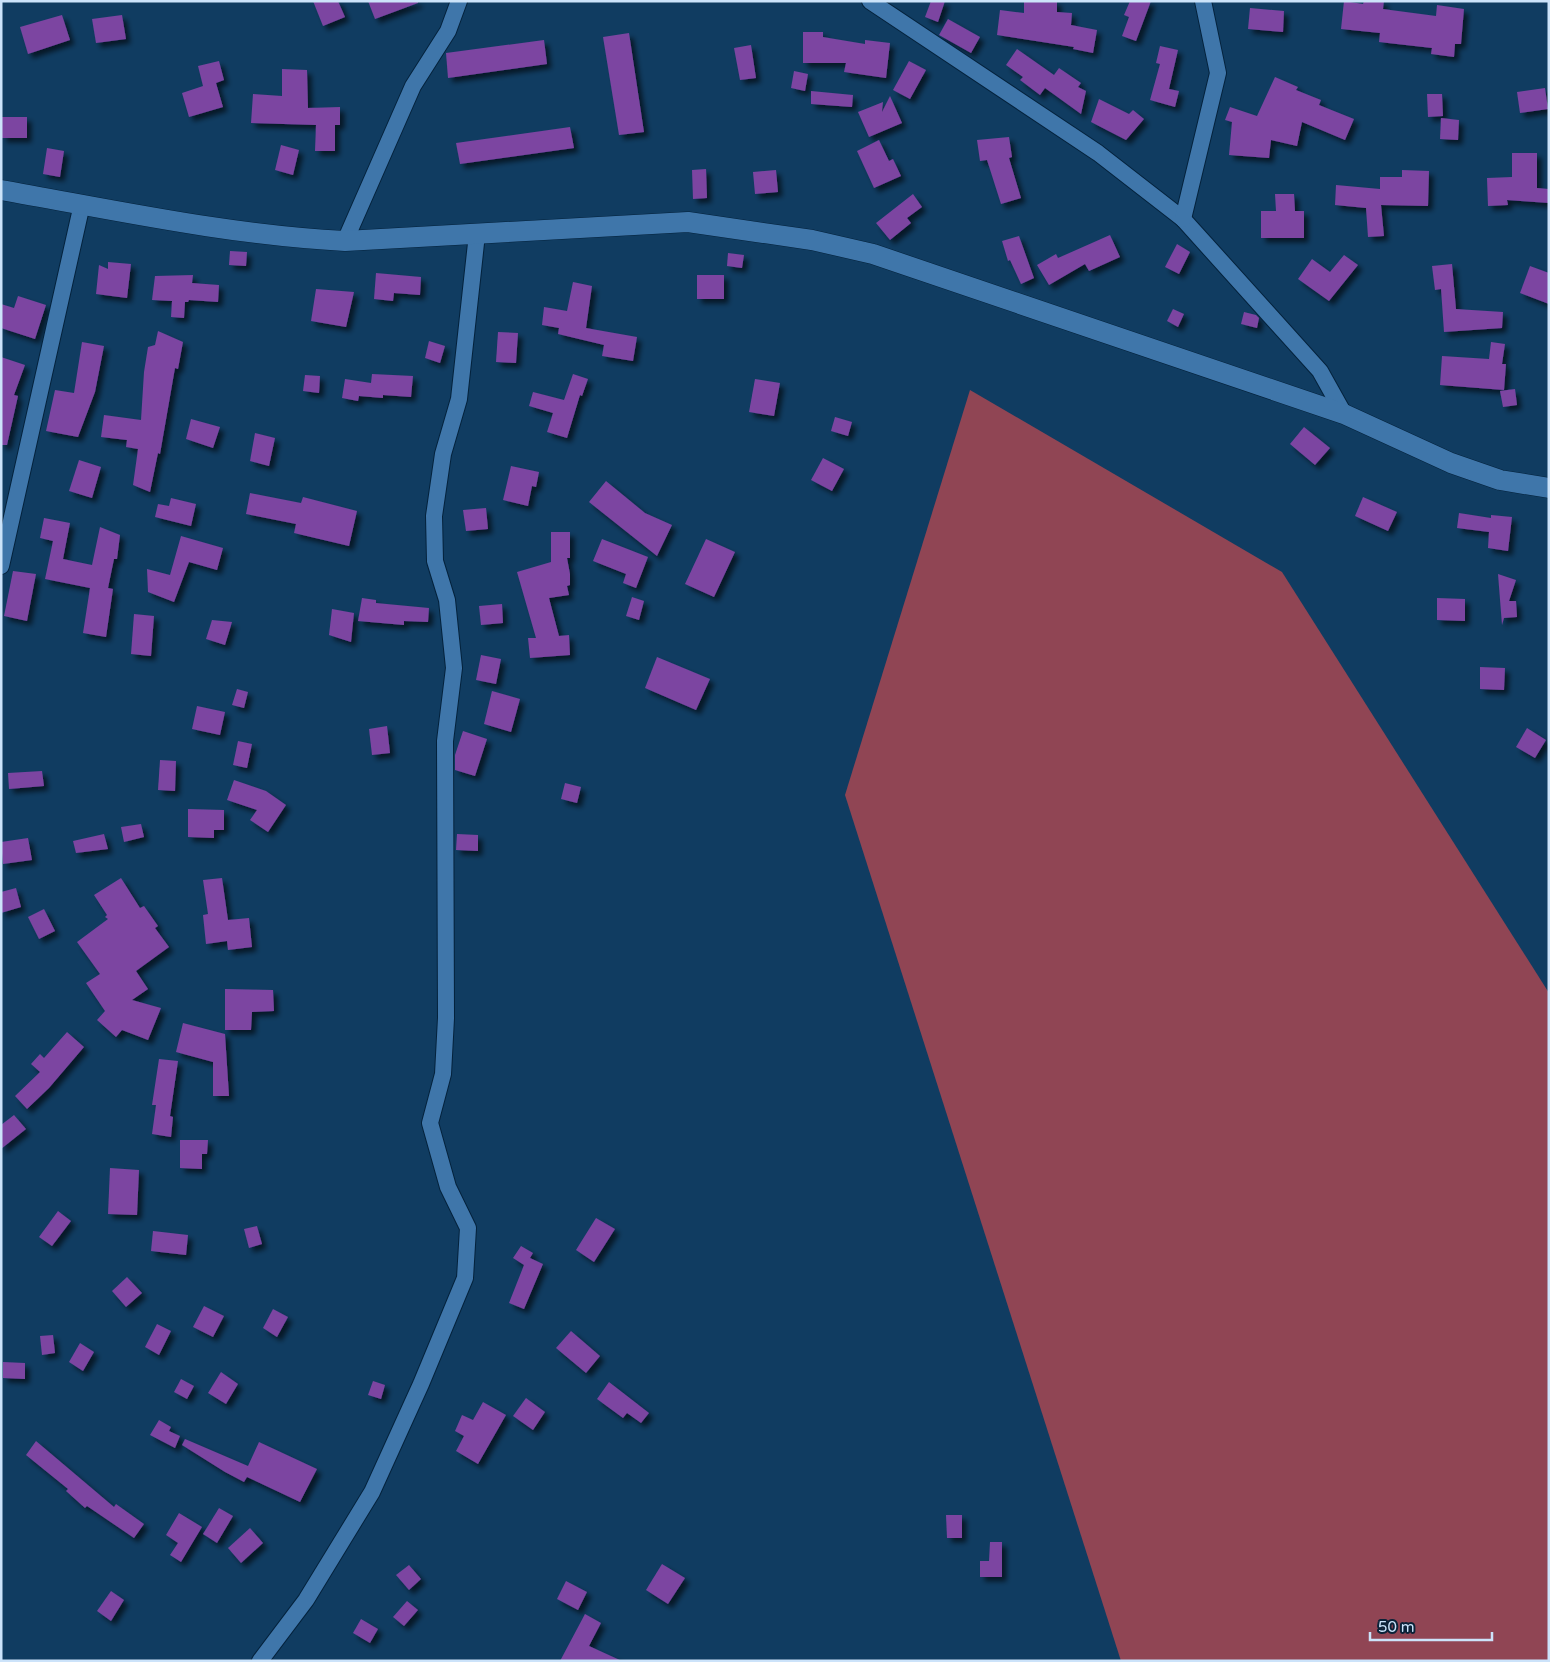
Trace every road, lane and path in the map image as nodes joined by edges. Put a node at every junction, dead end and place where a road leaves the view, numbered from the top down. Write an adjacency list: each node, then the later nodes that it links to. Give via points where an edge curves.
1 (459, 1): 8 (street, via 448,31 413,86)
2 (870, 1): 6 (street, via 1098,153)
3 (1204, 1): 6 (street, via 1218,73)
4 (1, 190): 5 (street)
5 (82, 204): 8 (street, via 210,227); 11 (street)
6 (1183, 219): 9 (street, via 1320,370)
7 (477, 234): 8 (street); 9 (street, via 688,222 812,240 873,254); 12 (street, via 459,400 444,454 434,516 435,561 447,600 454,668 445,741 446,1018 443,1074 430,1123 448,1187 468,1228 465,1278 372,1492 306,1600)
8 (345, 241)
9 (1344, 414): 10 (street, via 1451,463 1500,480)
10 (1549, 488)
11 (1, 566)
12 (260, 1661)

